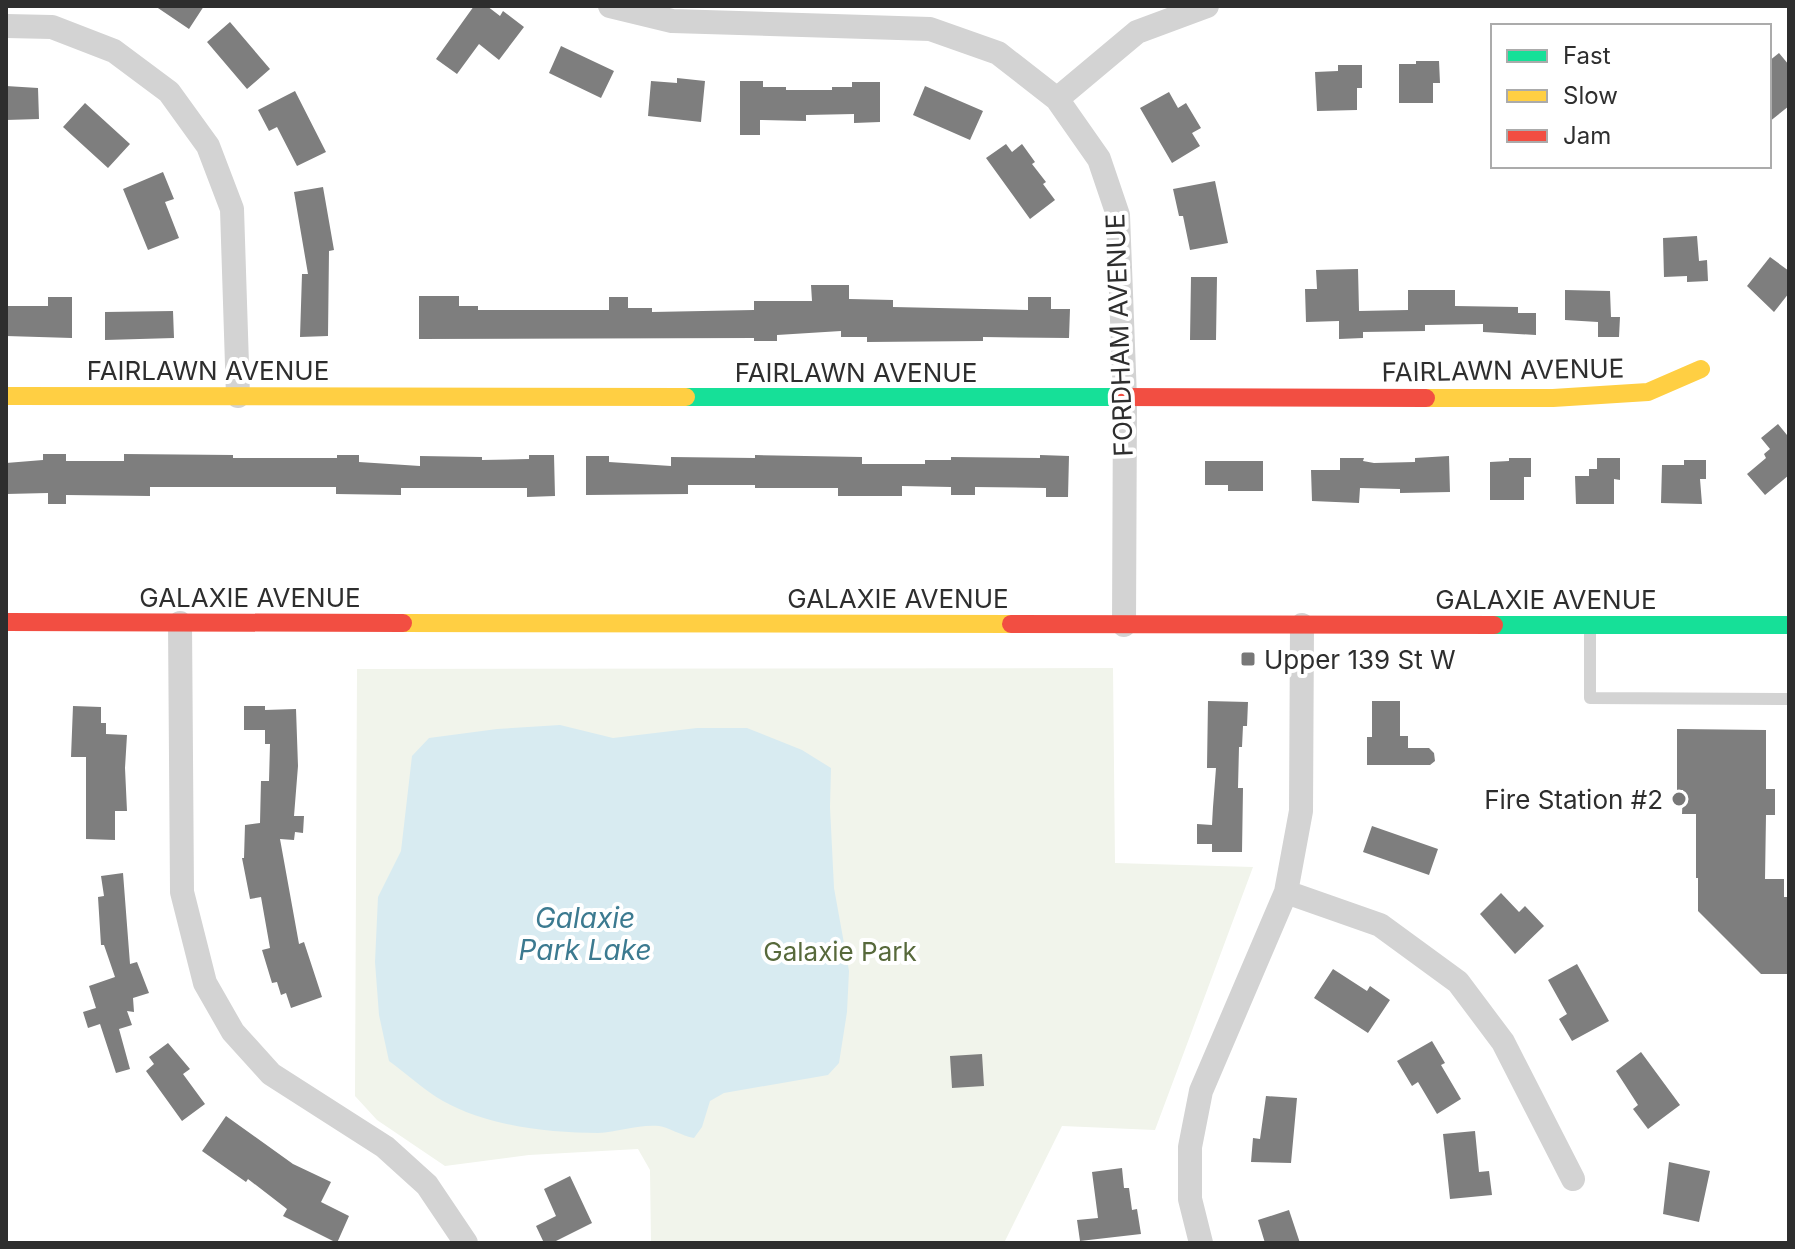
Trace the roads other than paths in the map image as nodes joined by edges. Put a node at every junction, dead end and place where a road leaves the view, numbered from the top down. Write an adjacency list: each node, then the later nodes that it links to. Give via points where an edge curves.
1 (610, 6): 4 (street, FORDHAM AVENUE, via 672,21 930,29 998,53)
2 (1207, 6): 4 (street, via 1137,32)
3 (6, 26): 7 (street, via 52,27 114,51 169,92 208,146 232,209)
4 (1057, 99): 8 (street, FORDHAM AVENUE, via 1099,159 1118,215)
5 (1701, 369): 8 (street, FAIRLAWN AVENUE, via 1648,392 1553,398)
6 (6, 396): 7 (street, FAIRLAWN AVENUE)
7 (238, 396): 8 (street, FAIRLAWN AVENUE)
8 (1125, 398): 11 (street, FORDHAM AVENUE)
9 (6, 622): 10 (street, GALAXIE AVENUE)
10 (180, 623): 11 (street, GALAXIE AVENUE); 18 (street, via 182,892 205,983 233,1032 271,1074 385,1147 427,1185)
11 (1124, 625): 12 (street, GALAXIE AVENUE)
12 (1302, 625): 13 (street, GALAXIE AVENUE); 16 (street, via 1301,811)
13 (1590, 625): 14 (street, GALAXIE AVENUE); 15 (lane, via 1590,698)
14 (1789, 625)
15 (1789, 699)
16 (1286, 892): 17 (street, via 1380,925 1458,982 1503,1042); 19 (street, via 1201,1091 1190,1147 1190,1199)
17 (1573, 1179)
18 (466, 1243)
19 (1201, 1243)

